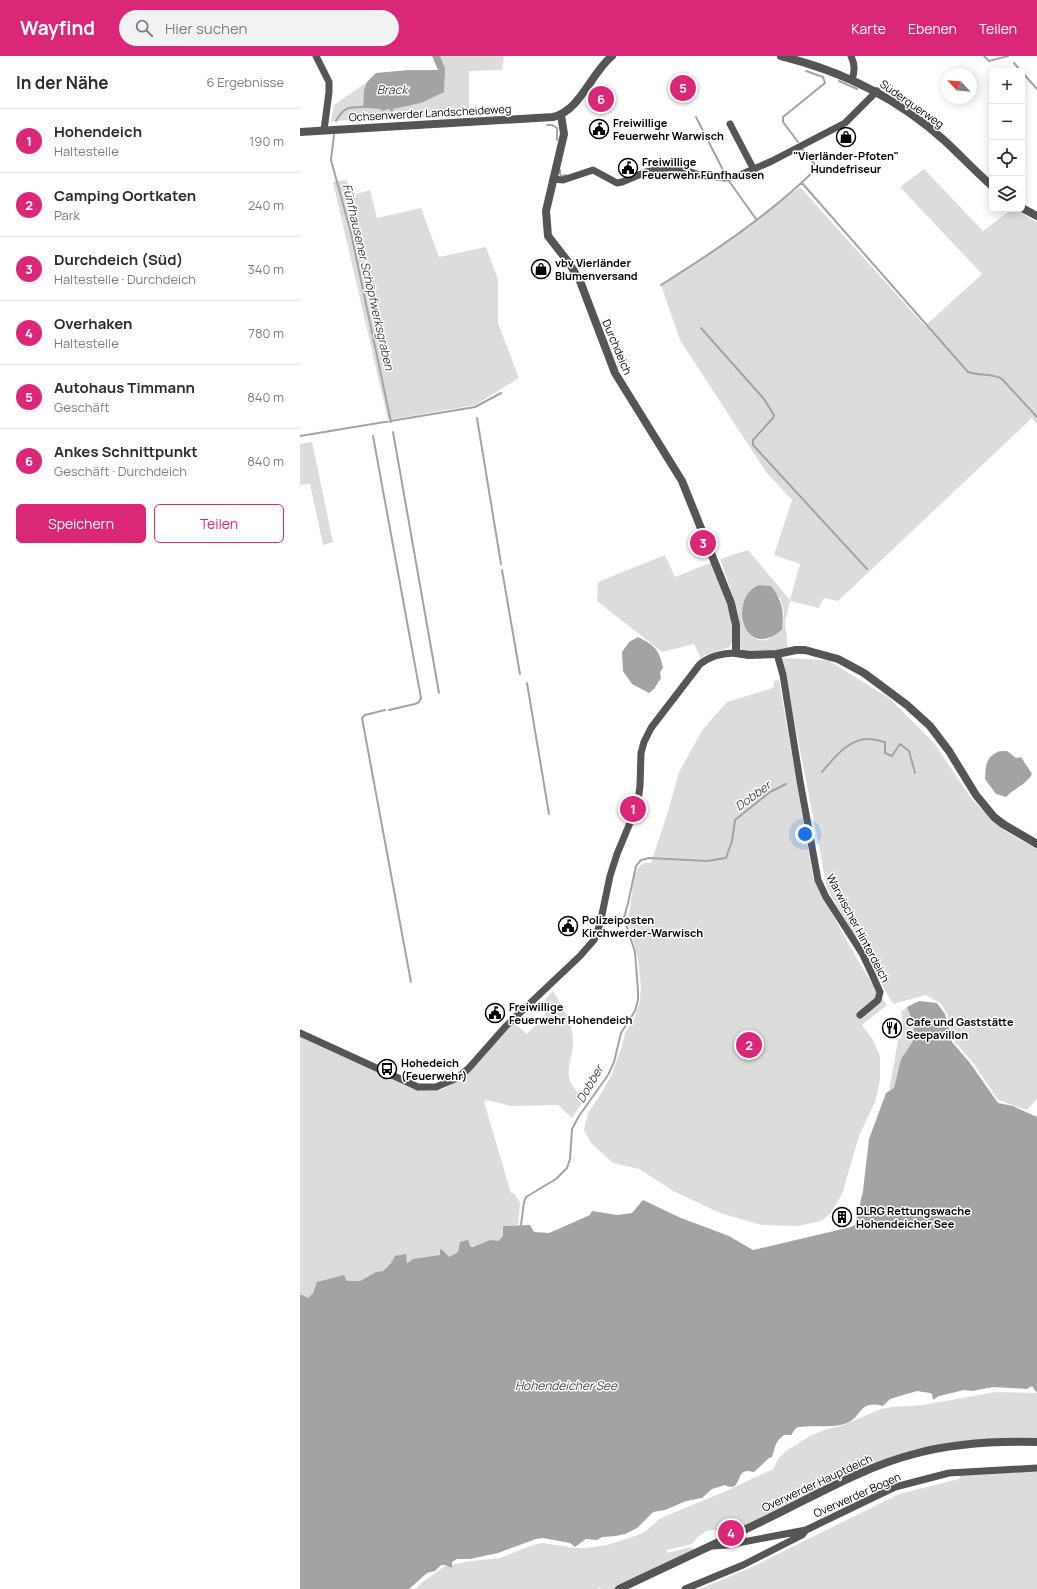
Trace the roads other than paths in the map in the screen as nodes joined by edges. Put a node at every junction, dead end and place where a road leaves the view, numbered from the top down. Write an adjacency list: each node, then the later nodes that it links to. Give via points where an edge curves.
1 (316, 56): 9 (street, via 329,82 330,92)
2 (611, 56): 7 (street, via 578,99)
3 (781, 56): 5 (street, Süderquerweg, via 818,66)
4 (851, 56): 5 (street, via 855,66)
5 (852, 80): 6 (street, Süderquerweg)
6 (876, 91): 11 (street, via 845,123); 13 (street, Süderquerweg, via 931,129)
7 (561, 115): 9 (street, Ochsenwerder Landscheideweg); 12 (street, Durchdeich, via 564,134)
8 (730, 124): 11 (street)
9 (324, 130): 10 (street, Ochsenwerder Landscheideweg)
10 (300, 132)
11 (754, 170): 12 (street, via 725,178 667,168 646,172 617,183 593,170 563,180)
12 (553, 179): 16 (street, Durchdeich, via 546,211 548,236 580,281 615,373 682,481 731,602 736,625)
13 (989, 183)
14 (1025, 210): 15 (street)
15 (1037, 216)
16 (736, 653): 17 (street, via 749,656); 20 (street, via 718,655 700,664 646,737 641,753 638,801 616,854 594,940 506,1026 468,1069 457,1078 436,1087 418,1087)
17 (777, 654): 18 (street, via 796,650 817,652 850,664 876,681 930,726 976,795 994,817); 19 (street, Warwischer Hinterdeich, via 784,675 818,880 862,953 880,992 878,1000)
18 (1037, 844)
19 (860, 1015)
20 (300, 1033)
21 (1037, 1442): 24 (street, Overwerder Hauptdeich, via 991,1442 920,1452 889,1462 827,1489)
22 (1037, 1468): 23 (street, Overwerder Bogen, via 949,1473 895,1487)
23 (806, 1530): 24 (street, Overwerder Bogen); 26 (street, Overwerder Bogen, via 802,1536 743,1565)
24 (709, 1546): 25 (street, Overwerder Hauptdeich)
25 (619, 1589)
26 (685, 1589)

